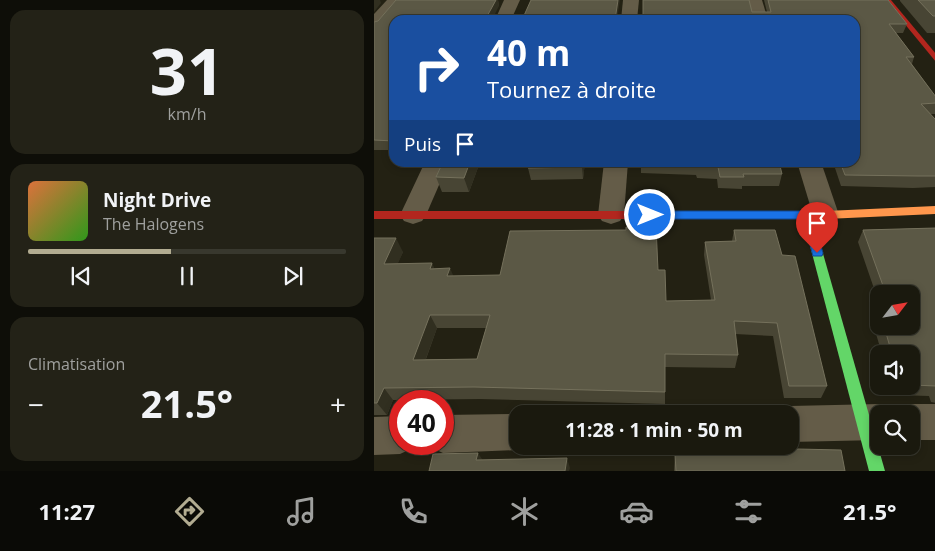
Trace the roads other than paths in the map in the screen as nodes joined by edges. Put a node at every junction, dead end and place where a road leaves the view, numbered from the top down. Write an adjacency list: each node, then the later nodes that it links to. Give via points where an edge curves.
1 (394, 0): 9 (street)
2 (512, 0): 6 (street)
3 (631, 0): 7 (street)
4 (754, 0): 8 (street)
5 (888, 0): 10 (street)
6 (504, 15)
7 (630, 15)
8 (758, 15)
9 (374, 24)
10 (935, 60)
11 (435, 167): 16 (street)
12 (616, 167): 17 (street)
13 (810, 167): 18 (street)
14 (935, 210): 18 (street)
15 (374, 215): 16 (street)
16 (412, 215): 17 (street)
17 (611, 215): 18 (street)
18 (817, 215): 19 (street)
19 (870, 418)
20 (870, 422): 23 (street)
21 (920, 422): 22 (street)
22 (935, 422)
23 (799, 424)
24 (509, 432): 25 (street)
25 (454, 434)
26 (389, 435): 27 (street)
27 (374, 436)
28 (875, 455): 29 (street)
29 (877, 471)

